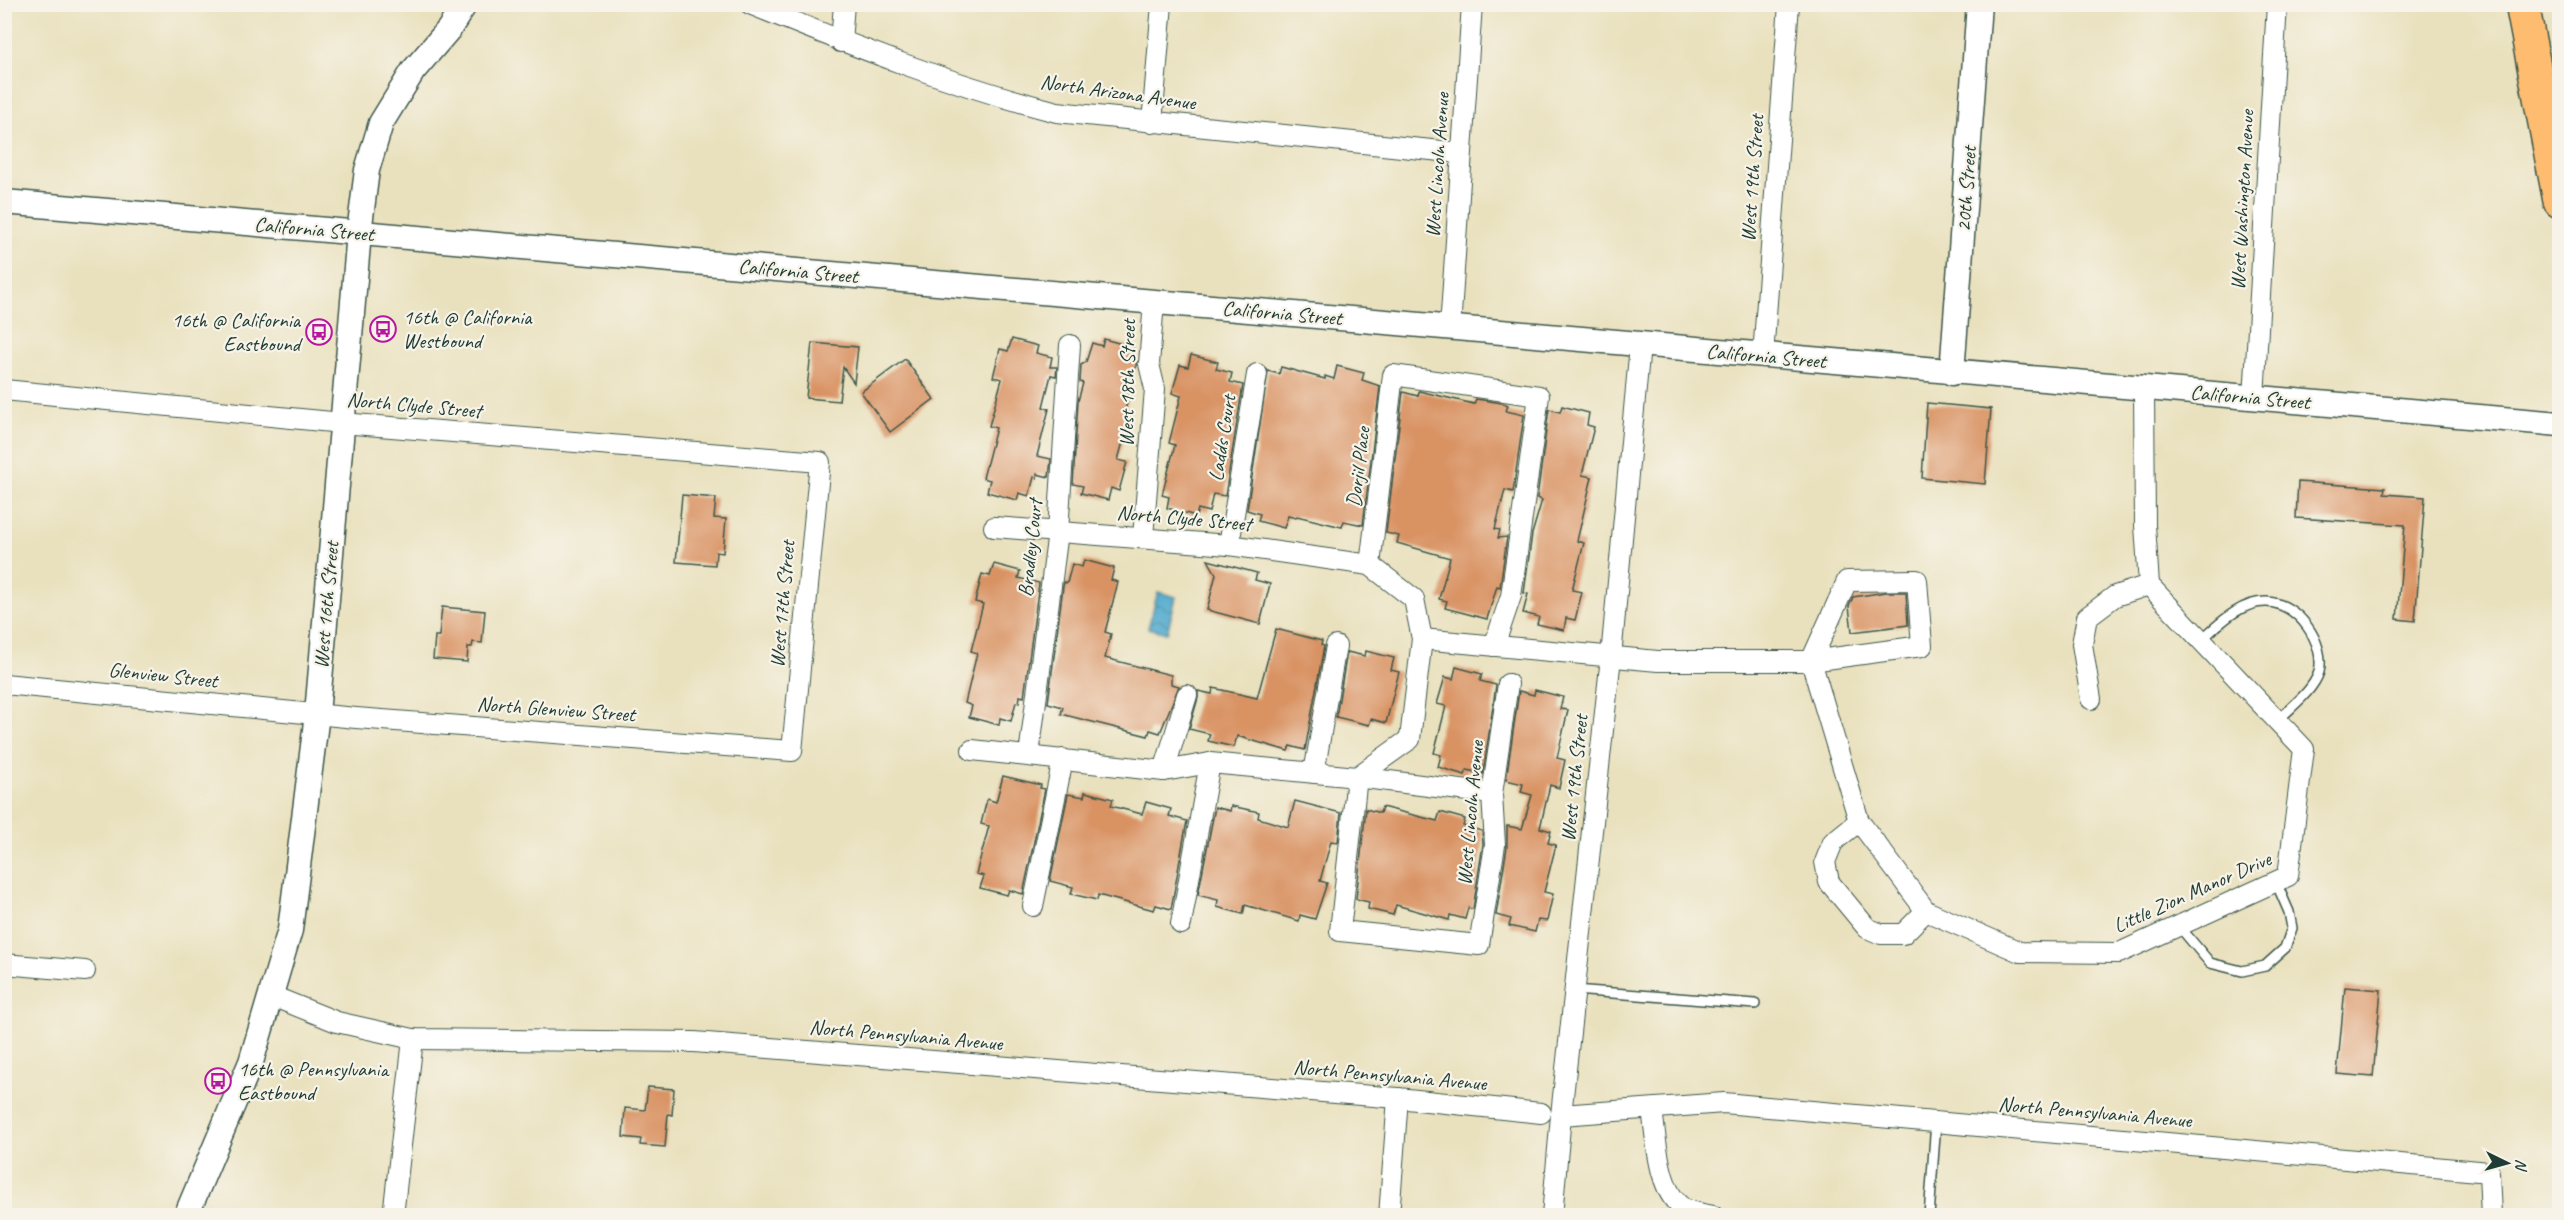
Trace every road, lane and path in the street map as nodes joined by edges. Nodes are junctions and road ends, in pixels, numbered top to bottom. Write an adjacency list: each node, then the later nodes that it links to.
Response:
1 (465, 4): 15 (street, West 16th Street)
2 (750, 4): 10 (street, North Arizona Avenue)
3 (844, 4): 10 (street)
4 (1162, 4): 11 (street)
5 (1472, 4): 12 (street, West Lincoln Avenue)
6 (1788, 4): 20 (street, West 19th Street)
7 (1979, 4): 21 (street, 20th Street)
8 (2277, 4): 25 (street, West Washington Avenue)
9 (2522, 4): 13 (highway)
10 (841, 42): 11 (street, North Arizona Avenue)
11 (1152, 123): 12 (street, North Arizona Avenue)
12 (1461, 153): 17 (street, West Lincoln Avenue)
13 (2559, 201)
14 (4, 202): 15 (street, California Street)
15 (359, 232): 16 (street, California Street); 26 (street, West 16th Street)
16 (1154, 302): 17 (street, California Street); 31 (street, West 18th Street)
17 (1450, 329): 19 (street, California Street)
18 (1070, 345): 30 (street, Bradley Court)
19 (1640, 345): 20 (street, California Street); 39 (street, West 19th Street)
20 (1763, 356): 21 (street, California Street)
21 (1952, 373): 23 (street, California Street)
22 (1257, 374): 32 (street, Ladds Court)
23 (2144, 388): 25 (street, California Street); 34 (street)
24 (4, 390): 26 (street, North Clyde Street)
25 (2254, 398): 27 (street, California Street)
26 (342, 423): 28 (street, North Clyde Street); 45 (street, West 16th Street)
27 (2559, 424)
28 (820, 462): 48 (street, West 17th Street)
29 (994, 527): 30 (street, North Clyde Street)
30 (1058, 532): 31 (street, North Clyde Street); 49 (street, Bradley Court)
31 (1143, 537): 32 (street, North Clyde Street)
32 (1229, 545): 33 (street, North Clyde Street)
33 (1370, 565): 35 (street); 38 (street, Dorjil Place)
34 (2149, 585): 36 (street, Little Zion Manor Drive); 44 (street)
35 (1422, 639): 38 (street); 54 (street)
36 (2201, 640): 46 (street, Little Zion Manor Drive); 46 (lane)
37 (1336, 646): 53 (street)
38 (1494, 646): 39 (street)
39 (1611, 657): 40 (street); 64 (street, West 19th Street)
40 (1810, 661): 40 (street); 56 (street)
41 (4, 684): 45 (street, Glenview Street)
42 (1508, 684): 55 (street, West Lincoln Avenue)
43 (1187, 695): 52 (street)
44 (2091, 699)
45 (317, 714): 48 (street, North Glenview Street); 65 (street, West 16th Street)
46 (2277, 721): 57 (street, Little Zion Manor Drive)
47 (972, 750): 49 (street)
48 (792, 751)
49 (1029, 755): 50 (street)
50 (1063, 759): 52 (street); 58 (street)
51 (1210, 763): 52 (street); 53 (street); 60 (street)
52 (1164, 771)
53 (1314, 773): 54 (street)
54 (1358, 777): 55 (street); 55 (street, West Lincoln Avenue)
55 (1492, 794)
56 (1859, 820): 59 (street); 59 (street)
57 (2276, 882): 61 (street, Little Zion Manor Drive); 61 (lane)
58 (1033, 906)
59 (1926, 911): 61 (street, Little Zion Manor Drive)
60 (1181, 924)
61 (2179, 926)
62 (4, 964): 63 (street)
63 (85, 970)
64 (1575, 990): 66 (lane); 71 (street, West 19th Street)
65 (272, 996): 67 (street, North Pennsylvania Avenue); 73 (street, West 16th Street)
66 (1755, 1004)
67 (413, 1039): 68 (street, North Pennsylvania Avenue); 74 (street)
68 (1398, 1098): 70 (street, North Pennsylvania Avenue); 75 (street)
69 (1652, 1109): 71 (street, North Pennsylvania Avenue); 72 (street, North Pennsylvania Avenue); 77 (street)
70 (1540, 1113)
71 (1561, 1115): 76 (street, West 19th Street)
72 (1936, 1122): 78 (lane); 79 (street, North Pennsylvania Avenue)
73 (186, 1215)
74 (393, 1215)
75 (1389, 1215)
76 (1552, 1215)
77 (1713, 1215)
78 (1929, 1215)
79 (2491, 1215)

